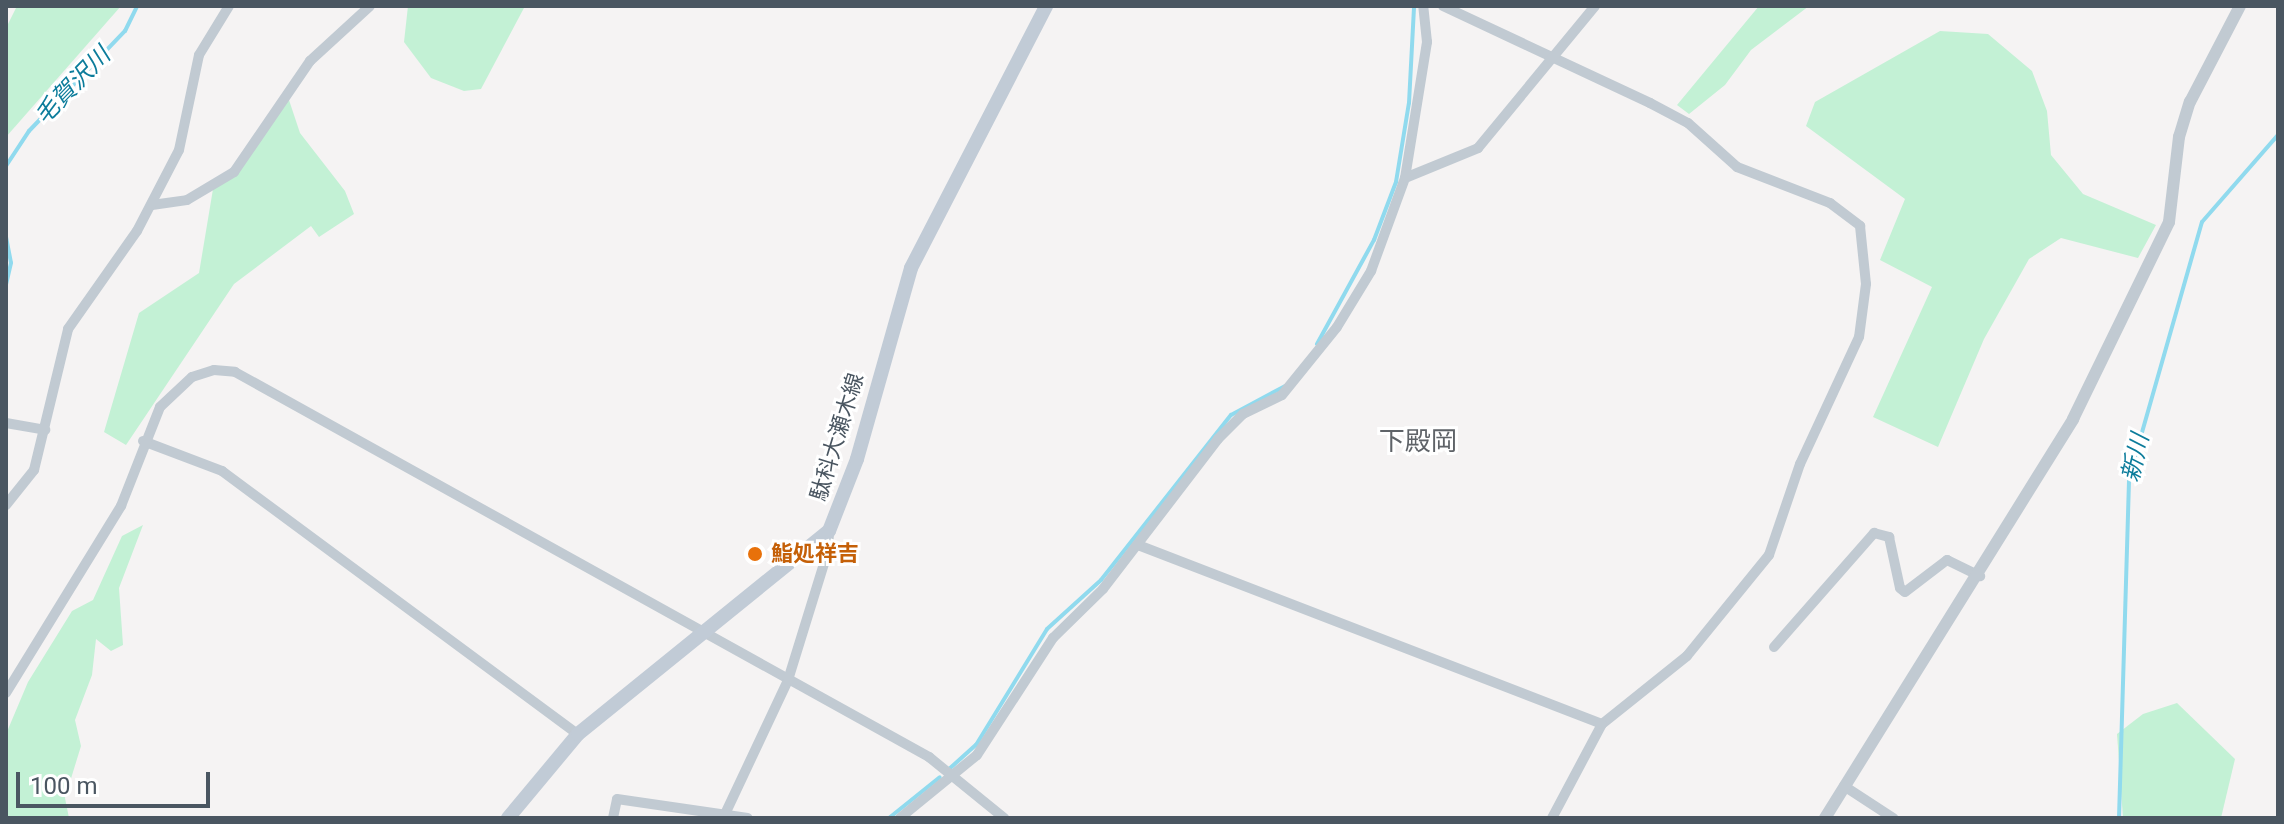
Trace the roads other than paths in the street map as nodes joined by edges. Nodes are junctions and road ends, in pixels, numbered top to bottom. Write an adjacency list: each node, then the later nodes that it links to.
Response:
1 (229, 6): 10 (street)
2 (370, 6): 10 (street)
3 (1046, 6): 15 (main road, 駄科大瀬木線)
4 (1423, 6): 9 (street)
5 (1443, 6): 8 (street)
6 (1595, 6): 8 (street)
7 (2240, 6): 17 (street)
8 (1558, 56): 9 (street); 22 (street)
9 (1405, 178): 16 (street)
10 (152, 205): 12 (street)
11 (6, 423): 12 (street)
12 (45, 430): 14 (street)
13 (143, 441): 18 (street); 21 (street); 23 (street)
14 (6, 505)
15 (829, 531): 18 (main road, 駄科大瀬木線); 20 (street)
16 (1138, 545): 22 (street); 24 (street)
17 (1980, 576): 19 (street); 25 (street)
18 (704, 636): 20 (street); 23 (main road, 駄科大瀬木線)
19 (1774, 647)
20 (788, 680): 24 (street); 26 (street)
21 (6, 693)
22 (1602, 724): 32 (street)
23 (578, 734): 27 (main road, 駄科大瀬木線)
24 (950, 776): 30 (street); 31 (street)
25 (1844, 786): 33 (street); 34 (street)
26 (726, 812): 28 (street); 29 (street)
27 (508, 818)
28 (613, 818)
29 (748, 818)
30 (900, 818)
31 (1004, 818)
32 (1552, 818)
33 (1825, 818)
34 (1893, 818)

